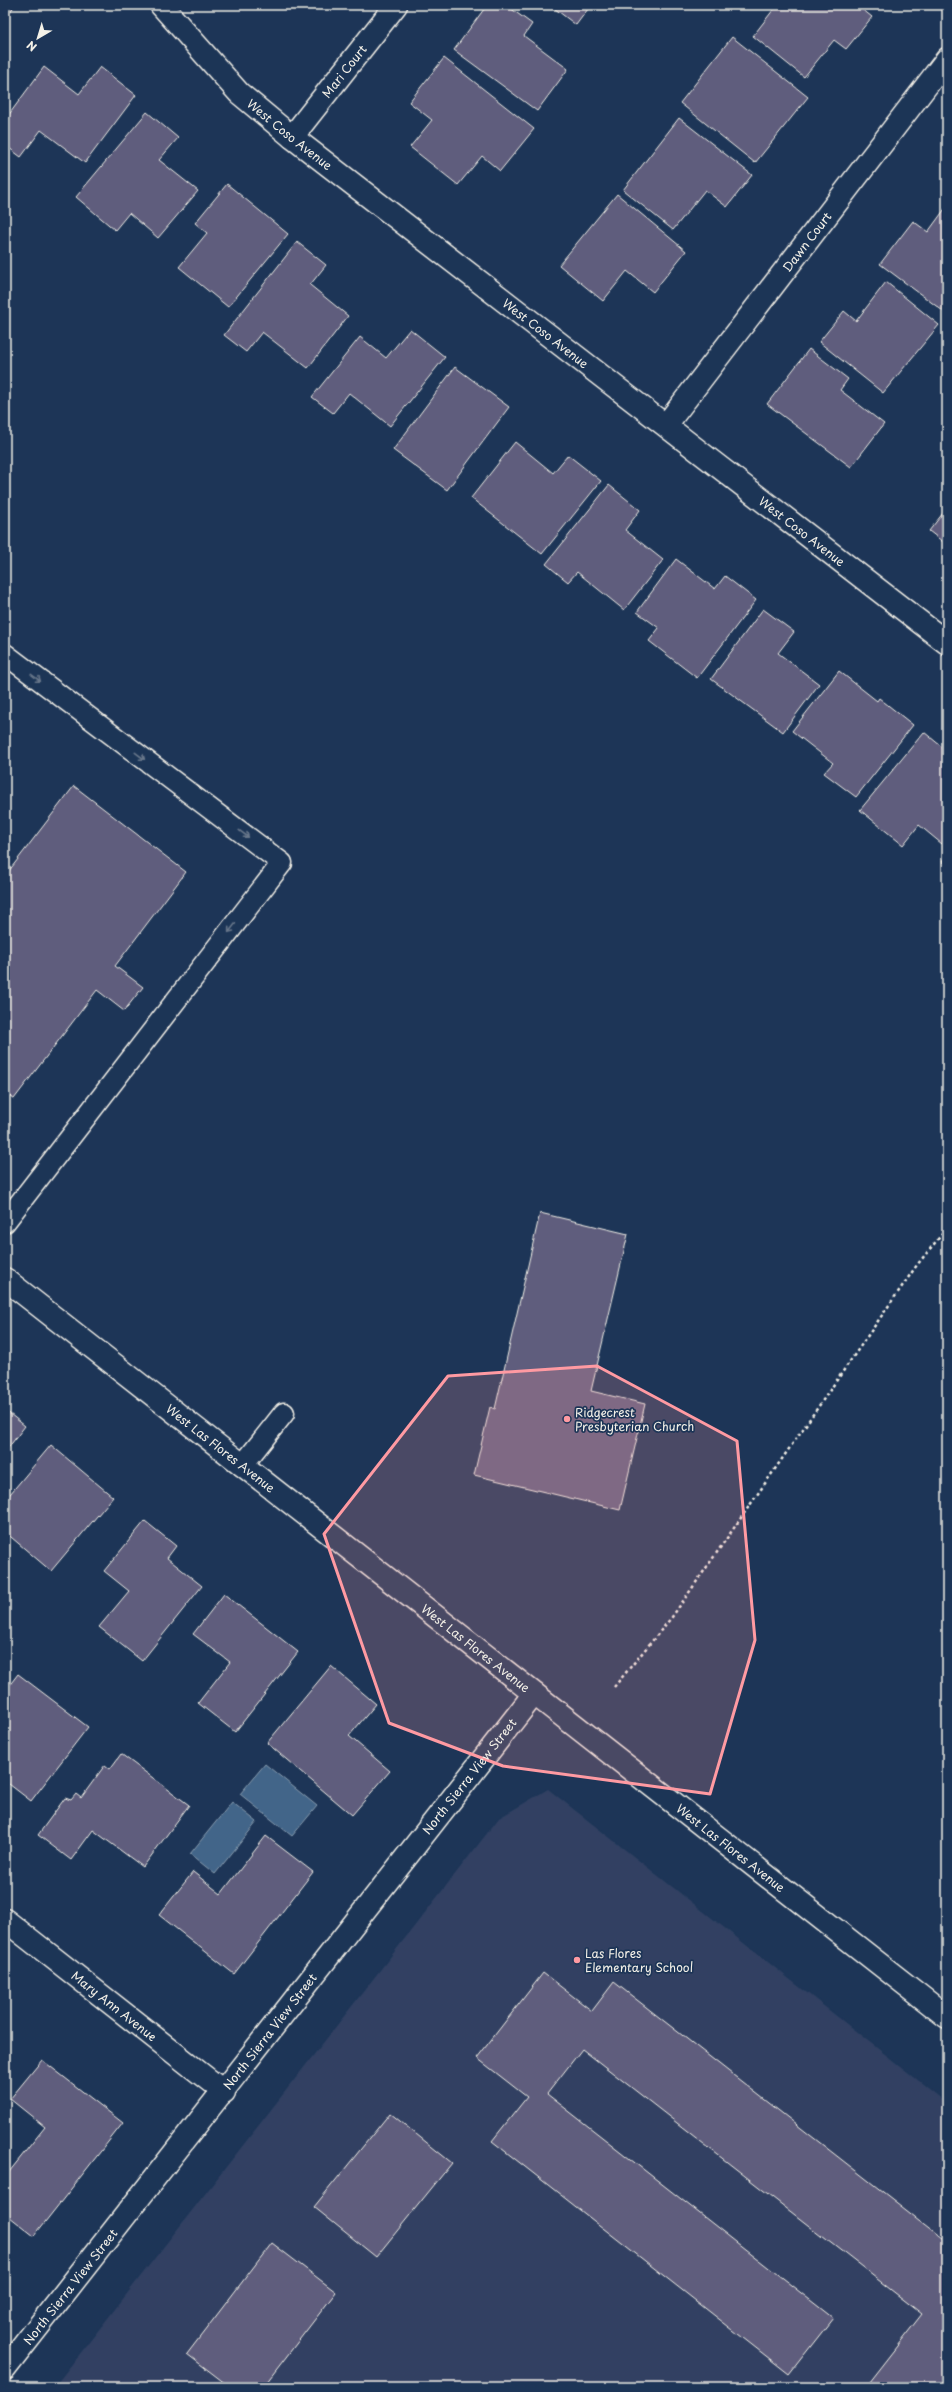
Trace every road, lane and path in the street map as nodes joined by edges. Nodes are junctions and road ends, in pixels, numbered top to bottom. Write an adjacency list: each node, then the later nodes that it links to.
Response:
1 (161, 5): 4 (street, West Coso Avenue)
2 (396, 5): 4 (street, Mari Court)
3 (947, 59): 5 (street, Dawn Court)
4 (292, 136): 5 (street, West Coso Avenue)
5 (666, 425): 6 (street, West Coso Avenue)
6 (947, 643)
7 (5, 654): 8 (lane, one-way to 8)
8 (5, 1222)
9 (947, 1228): 13 (path)
10 (5, 1280): 12 (street, West Las Flores Avenue)
11 (284, 1413): 12 (lane)
12 (242, 1466): 14 (street, West Las Flores Avenue)
13 (614, 1686)
14 (534, 1694): 16 (street, West Las Flores Avenue); 17 (street, North Sierra View Street)
15 (5, 1920): 17 (street, Mary Ann Avenue)
16 (947, 2017)
17 (224, 2092): 18 (street, North Sierra View Street)
18 (5, 2369)

